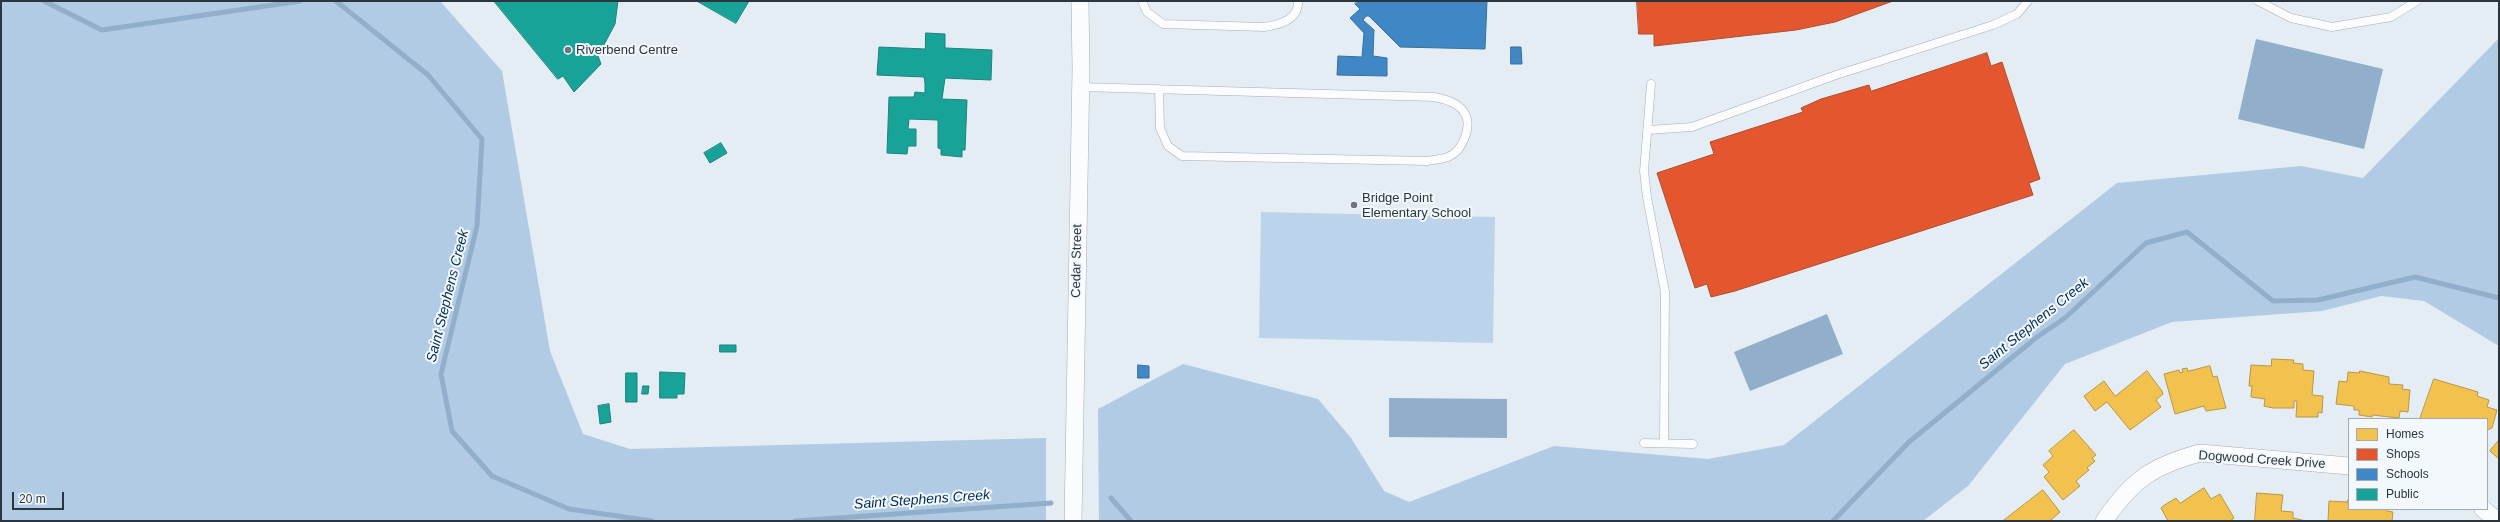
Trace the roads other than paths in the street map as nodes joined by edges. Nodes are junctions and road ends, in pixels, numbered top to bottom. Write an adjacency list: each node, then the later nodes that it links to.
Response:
1 (1080, 1): 8 (street, Cedar Street)
2 (1142, 1): 3 (lane)
3 (1298, 1)
4 (2028, 1): 10 (lane)
5 (2258, 1): 6 (lane)
6 (2417, 1)
7 (1650, 84): 10 (lane)
8 (1080, 87): 9 (lane); 16 (street, Cedar Street)
9 (1159, 89): 9 (lane)
10 (1648, 130): 12 (lane)
11 (1644, 443): 12 (lane)
12 (1664, 443): 13 (lane)
13 (1693, 444)
14 (2348, 466): 17 (street, Dogwood Creek Drive)
15 (2484, 510): 18 (street)
16 (1072, 521)
17 (2104, 521)
18 (2498, 521)

